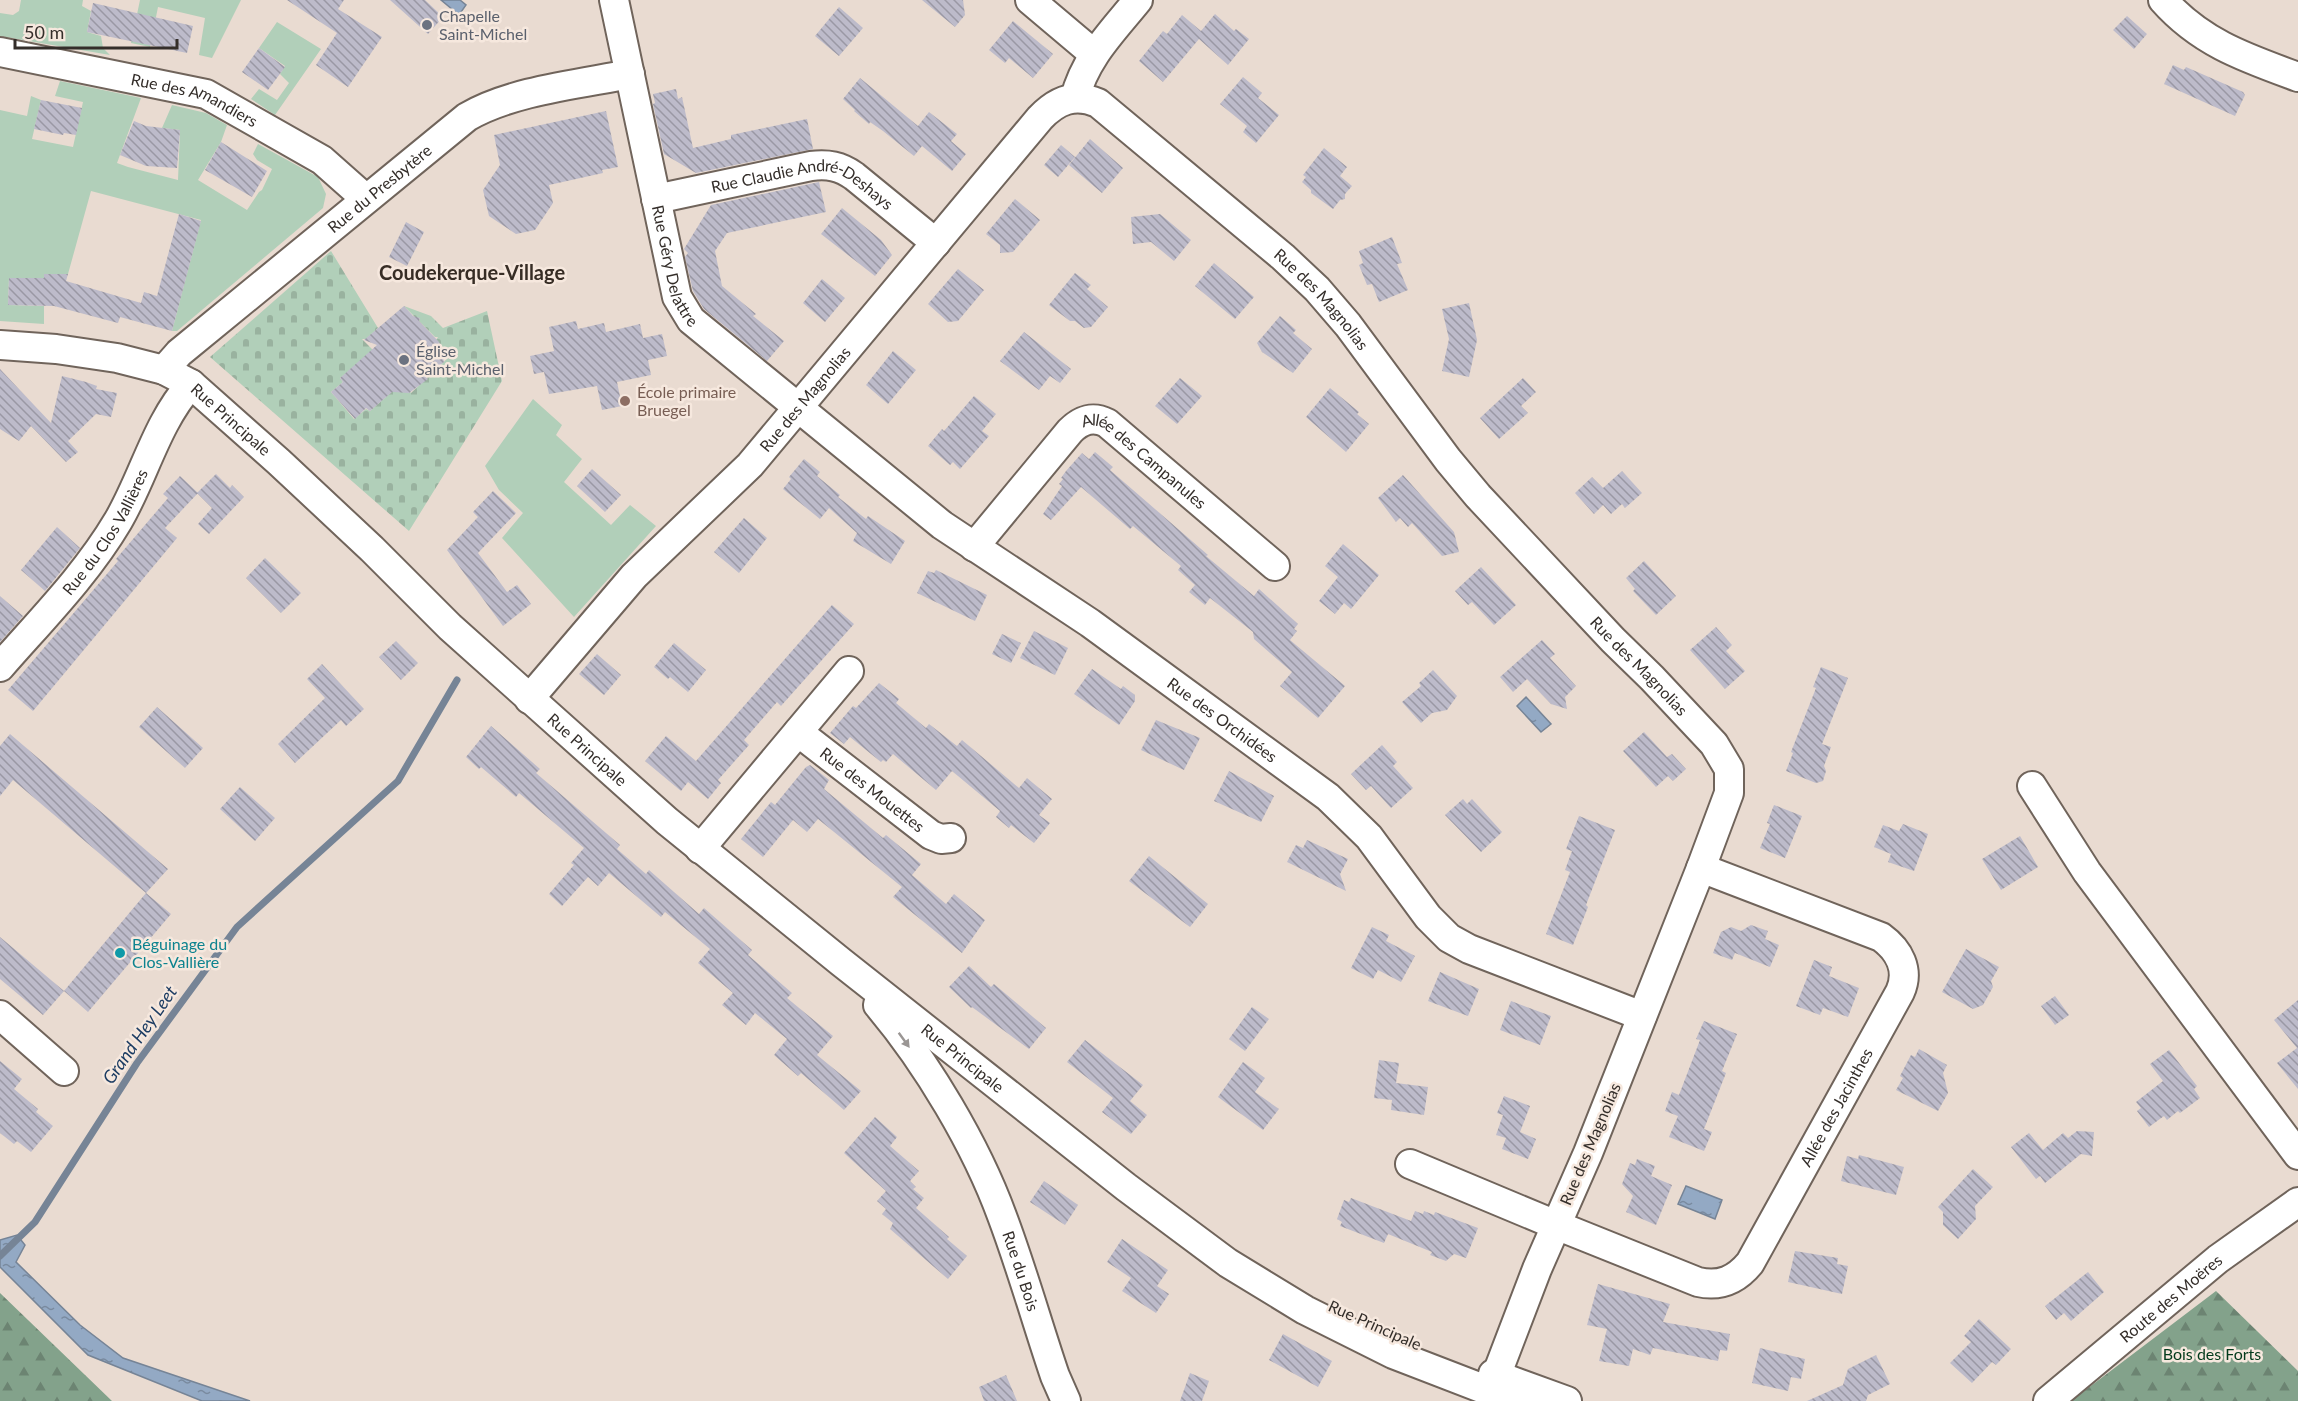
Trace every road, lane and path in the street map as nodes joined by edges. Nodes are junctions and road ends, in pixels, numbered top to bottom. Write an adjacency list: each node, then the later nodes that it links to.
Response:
1 (614, 0): 7 (street)
2 (1030, 0): 6 (street)
3 (1138, 0): 6 (street)
4 (2163, 0): 8 (street)
5 (0, 52): 10 (street, Rue des Amandiers)
6 (1094, 54): 9 (street)
7 (630, 74): 10 (street, Rue du Presbytère); 11 (street, Rue Géry Delattre)
8 (2298, 77)
9 (1076, 98): 12 (street, Rue des Magnolias); 26 (street, Rue des Magnolias)
10 (366, 198): 14 (street, Rue du Presbytère)
11 (656, 200): 12 (street, Rue Claudie André-Deshays); 16 (street, Rue Géry Delattre)
12 (936, 243): 16 (street, Rue des Magnolias)
13 (0, 345): 14 (street, Rue Principale)
14 (164, 370): 15 (street, Rue Principale)
15 (191, 384): 19 (street, Rue du Clos Vallières); 21 (street, Rue Principale)
16 (798, 409): 17 (street, Rue des Orchidées); 21 (street, Rue des Magnolias)
17 (974, 547): 18 (street, Allée des Campanules); 29 (street, Rue des Orchidées)
18 (1275, 566)
19 (0, 667)
20 (849, 671): 22 (street)
21 (529, 699): 25 (street, Rue Principale)
22 (798, 732): 24 (street, Rue des Mouettes); 25 (street)
23 (2032, 786): 34 (street)
24 (951, 838)
25 (700, 849): 27 (street, Rue Principale)
26 (1701, 868): 29 (street, Rue des Magnolias); 37 (street, Allée des Jacinthes)
27 (841, 962): 30 (street, Rue Principale); 32 (street, Rue du Bois, one-way to 32)
28 (0, 1015): 31 (street)
29 (1642, 1016): 37 (street, Rue des Magnolias)
30 (967, 1061): 32 (street); 33 (street, Rue du Bois); 38 (street, Rue Principale)
31 (64, 1071)
32 (941, 1096): 33 (street, Rue du Bois)
33 (969, 1143): 40 (street, Rue du Bois)
34 (2298, 1155)
35 (1410, 1164): 37 (street, Allée des Jacinthes)
36 (2298, 1202): 42 (street, Route des Moëres)
37 (1556, 1225): 39 (street, Rue des Magnolias)
38 (1460, 1382): 39 (street, Rue Principale)
39 (1500, 1389): 41 (street, Rue Principale)
40 (1066, 1401)
41 (1568, 1401)
42 (2048, 1401)

